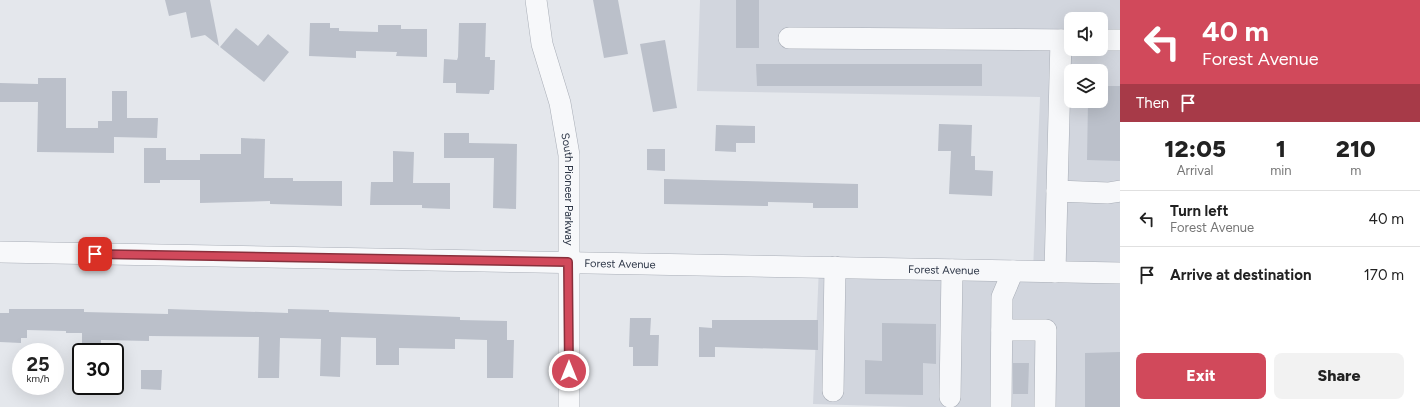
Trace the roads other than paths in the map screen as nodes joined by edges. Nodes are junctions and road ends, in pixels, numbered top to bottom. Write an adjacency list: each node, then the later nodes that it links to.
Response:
1 (536, 0): 10 (street, South Pioneer Parkway)
2 (790, 38): 3 (street)
3 (1064, 40)
4 (1108, 40): 5 (street)
5 (1120, 40)
6 (1065, 56): 7 (street)
7 (1057, 191): 8 (street); 14 (street)
8 (1120, 191)
9 (0, 252): 10 (street, Forest Avenue)
10 (568, 262): 11 (street, Forest Avenue); 19 (street, South Pioneer Parkway)
11 (835, 267): 12 (street, Forest Avenue); 17 (street)
12 (952, 270): 13 (street, Forest Avenue); 18 (street)
13 (1013, 271): 14 (street, Forest Avenue); 16 (street)
14 (1055, 272): 15 (street, Forest Avenue)
15 (1120, 273)
16 (1002, 330): 20 (street); 21 (street)
17 (833, 391)
18 (950, 397)
19 (569, 407)
20 (1001, 407)
21 (1046, 407)

